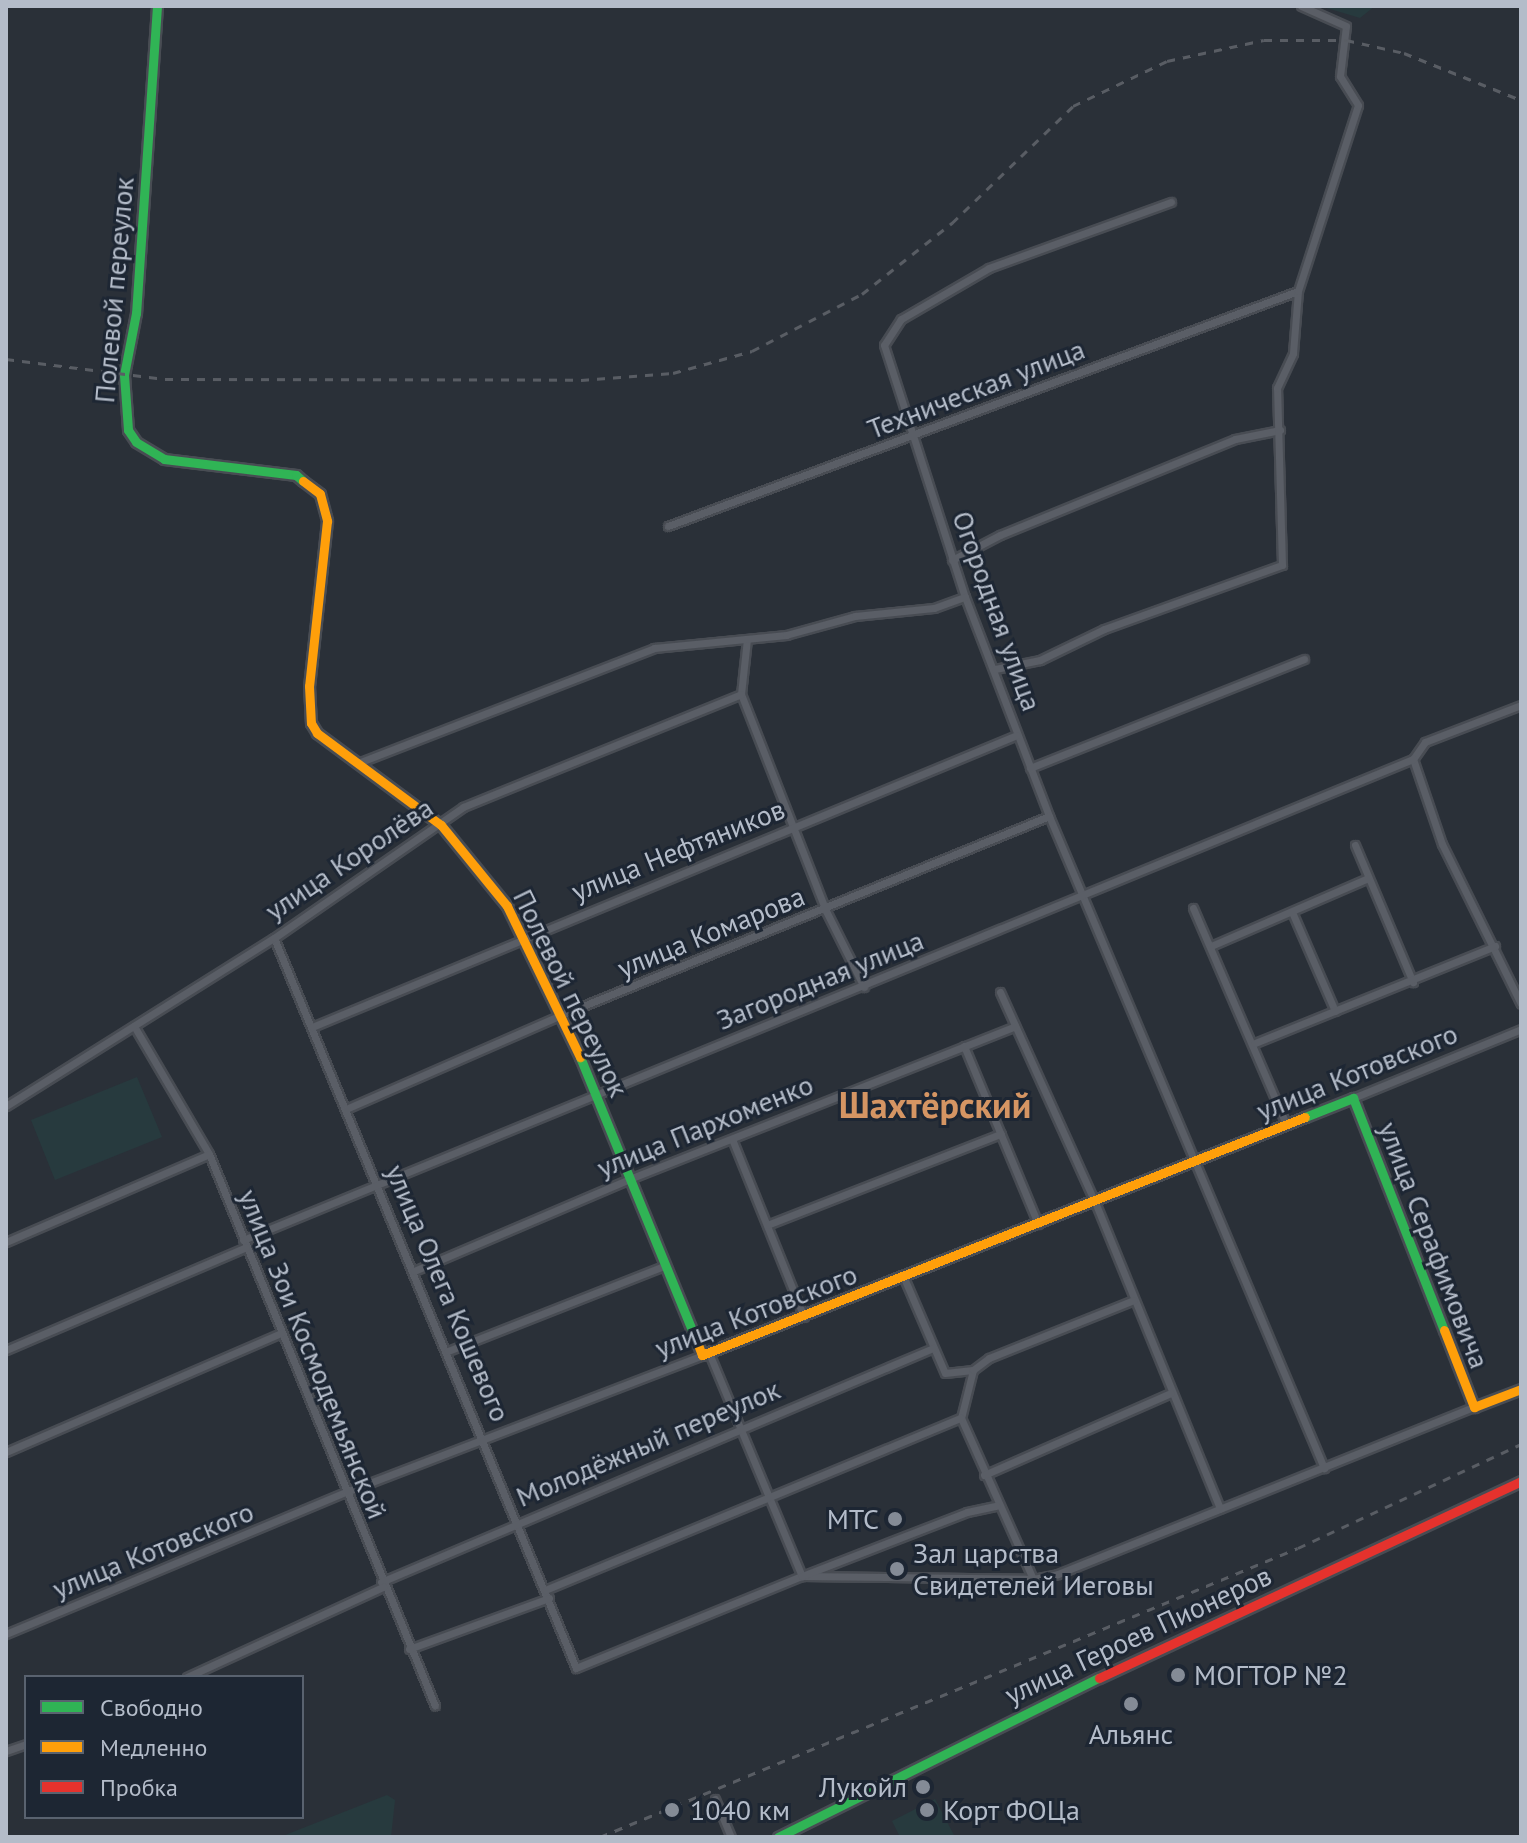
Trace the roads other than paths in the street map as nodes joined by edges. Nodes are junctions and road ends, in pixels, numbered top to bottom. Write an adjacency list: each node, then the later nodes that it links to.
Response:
1 (157, 6): 17 (street, Полевой переулок)
2 (1301, 6): 4 (street)
3 (1171, 202): 6 (street, Огородная улица)
4 (1298, 291): 5 (street); 6 (street, Техническая улица)
5 (1280, 430): 8 (street); 12 (street)
6 (915, 436): 7 (street, Техническая улица); 8 (street, Огородная улица)
7 (668, 526)
8 (952, 560): 9 (street, Огородная улица)
9 (965, 597): 10 (street); 12 (street, Огородная улица)
10 (747, 639): 13 (street); 17 (street)
11 (1304, 659): 18 (street)
12 (995, 669): 15 (street, Огородная улица)
13 (741, 694): 20 (street, улица Королёва); 21 (street)
14 (1521, 705): 16 (street, Загородная улица)
15 (1017, 735): 18 (street, Огородная улица); 21 (street, улица Нефтяников)
16 (1413, 759): 24 (street, Загородная улица); 31 (street)
17 (358, 763): 20 (street, Полевой переулок)
18 (1030, 768): 19 (street, Огородная улица)
19 (1049, 816): 24 (street, Огородная улица); 26 (street, улица Комарова)
20 (441, 825): 28 (street, Полевой переулок); 29 (street, улица Королёва)
21 (794, 828): 26 (street); 28 (street, улица Нефтяников)
22 (1355, 845): 23 (street)
23 (1368, 878): 27 (street); 32 (street)
24 (1083, 895): 33 (street, Загородная улица); 52 (street, Огородная улица)
25 (1193, 908): 30 (street)
26 (826, 911): 33 (street); 37 (street, улица Комарова)
27 (1292, 912): 30 (street); 36 (street)
28 (525, 936): 37 (street, Полевой переулок); 40 (street, улица Нефтяников)
29 (274, 938): 38 (street, улица Королёва); 40 (street, улица Олега Кошевого)
30 (1211, 946): 42 (street)
31 (1495, 946): 32 (street); 35 (street)
32 (1413, 982): 36 (street)
33 (864, 987): 44 (street, Загородная улица)
34 (1000, 992): 39 (street)
35 (1521, 1004)
36 (1335, 1011): 42 (street)
37 (561, 1015): 44 (street, Полевой переулок); 47 (street, улица Комарова)
38 (134, 1026): 46 (street, улица Королёва); 51 (street, улица Зои Космодемьянской)
39 (1015, 1026): 43 (street, улица Пархоменко); 55 (street)
40 (312, 1027): 47 (street, улица Олега Кошевого)
41 (1521, 1029): 45 (street, улица Котовского)
42 (1255, 1043): 48 (street)
43 (964, 1046): 49 (street); 50 (street, улица Пархоменко)
44 (598, 1094): 53 (street, Полевой переулок); 54 (street, Загородная улица)
45 (1353, 1098): 48 (street, улица Котовского); 73 (street, улица Серафимовича)
46 (6, 1106)
47 (346, 1109): 54 (street, улица Олега Кошевого)
48 (1286, 1124): 52 (street, улица Котовского)
49 (1001, 1134): 56 (street); 57 (street)
50 (732, 1139): 53 (street, улица Пархоменко); 57 (street)
51 (209, 1154): 58 (street); 59 (street, улица Зои Космодемьянской)
52 (1191, 1162): 55 (street, улица Котовского); 78 (street)
53 (632, 1178): 60 (street, Полевой переулок); 61 (street, улица Пархоменко)
54 (380, 1185): 59 (street, Загородная улица); 61 (street, улица Олега Кошевого)
55 (1095, 1202): 56 (street, улица Котовского); 63 (street)
56 (1038, 1224): 62 (street, улица Котовского)
57 (767, 1225): 64 (street)
58 (6, 1242)
59 (244, 1244): 65 (street, улица Зои Космодемьянской); 67 (street, Загородная улица)
60 (666, 1265): 68 (street); 69 (street, Полевой переулок)
61 (414, 1271): 68 (street, улица Олега Кошевого)
62 (904, 1278): 64 (street, улица Котовского); 66 (street)
63 (1134, 1300): 70 (street); 72 (street)
64 (804, 1317): 69 (street, улица Котовского)
65 (281, 1333): 77 (street); 81 (street, улица Зои Космодемьянской)
66 (933, 1348): 70 (street); 75 (street, Молодёжный переулок)
67 (6, 1350)
68 (448, 1351): 76 (street, улица Олега Кошевого)
69 (706, 1354): 75 (street, Полевой переулок); 76 (street, улица Котовского)
70 (973, 1370): 74 (street)
71 (1521, 1389): 73 (street)
72 (1171, 1393): 79 (street); 84 (street)
73 (1474, 1407): 78 (street)
74 (961, 1418): 79 (street); 82 (street)
75 (742, 1427): 82 (street, Полевой переулок); 85 (street, Молодёжный переулок)
76 (485, 1438): 81 (street, улица Котовского); 85 (street, улица Олега Кошевого)
77 (6, 1452)
78 (1324, 1468): 84 (street)
79 (984, 1475): 83 (street)
80 (1521, 1481): 96 (street, улица Героев Пионеров)
81 (346, 1492): 88 (street, улица Зои Космодемьянской); 90 (street, улица Котовского)
82 (770, 1497): 86 (street, Полевой переулок); 89 (street)
83 (996, 1506): 86 (street); 87 (street)
84 (1220, 1508): 87 (street)
85 (516, 1522): 88 (street, Молодёжный переулок); 89 (street, улица Олега Кошевого)
86 (802, 1576): 87 (street); 89 (street, улица Олега Кошевого)
87 (1033, 1579)
88 (382, 1584): 91 (street, улица Зои Космодемьянской); 92 (street, Молодёжный переулок)
89 (547, 1594): 91 (street)
90 (6, 1634)
91 (409, 1649): 93 (street, улица Зои Космодемьянской)
92 (191, 1675)
93 (435, 1706)
94 (715, 1799): 95 (street)
95 (731, 1837)
96 (778, 1837)

